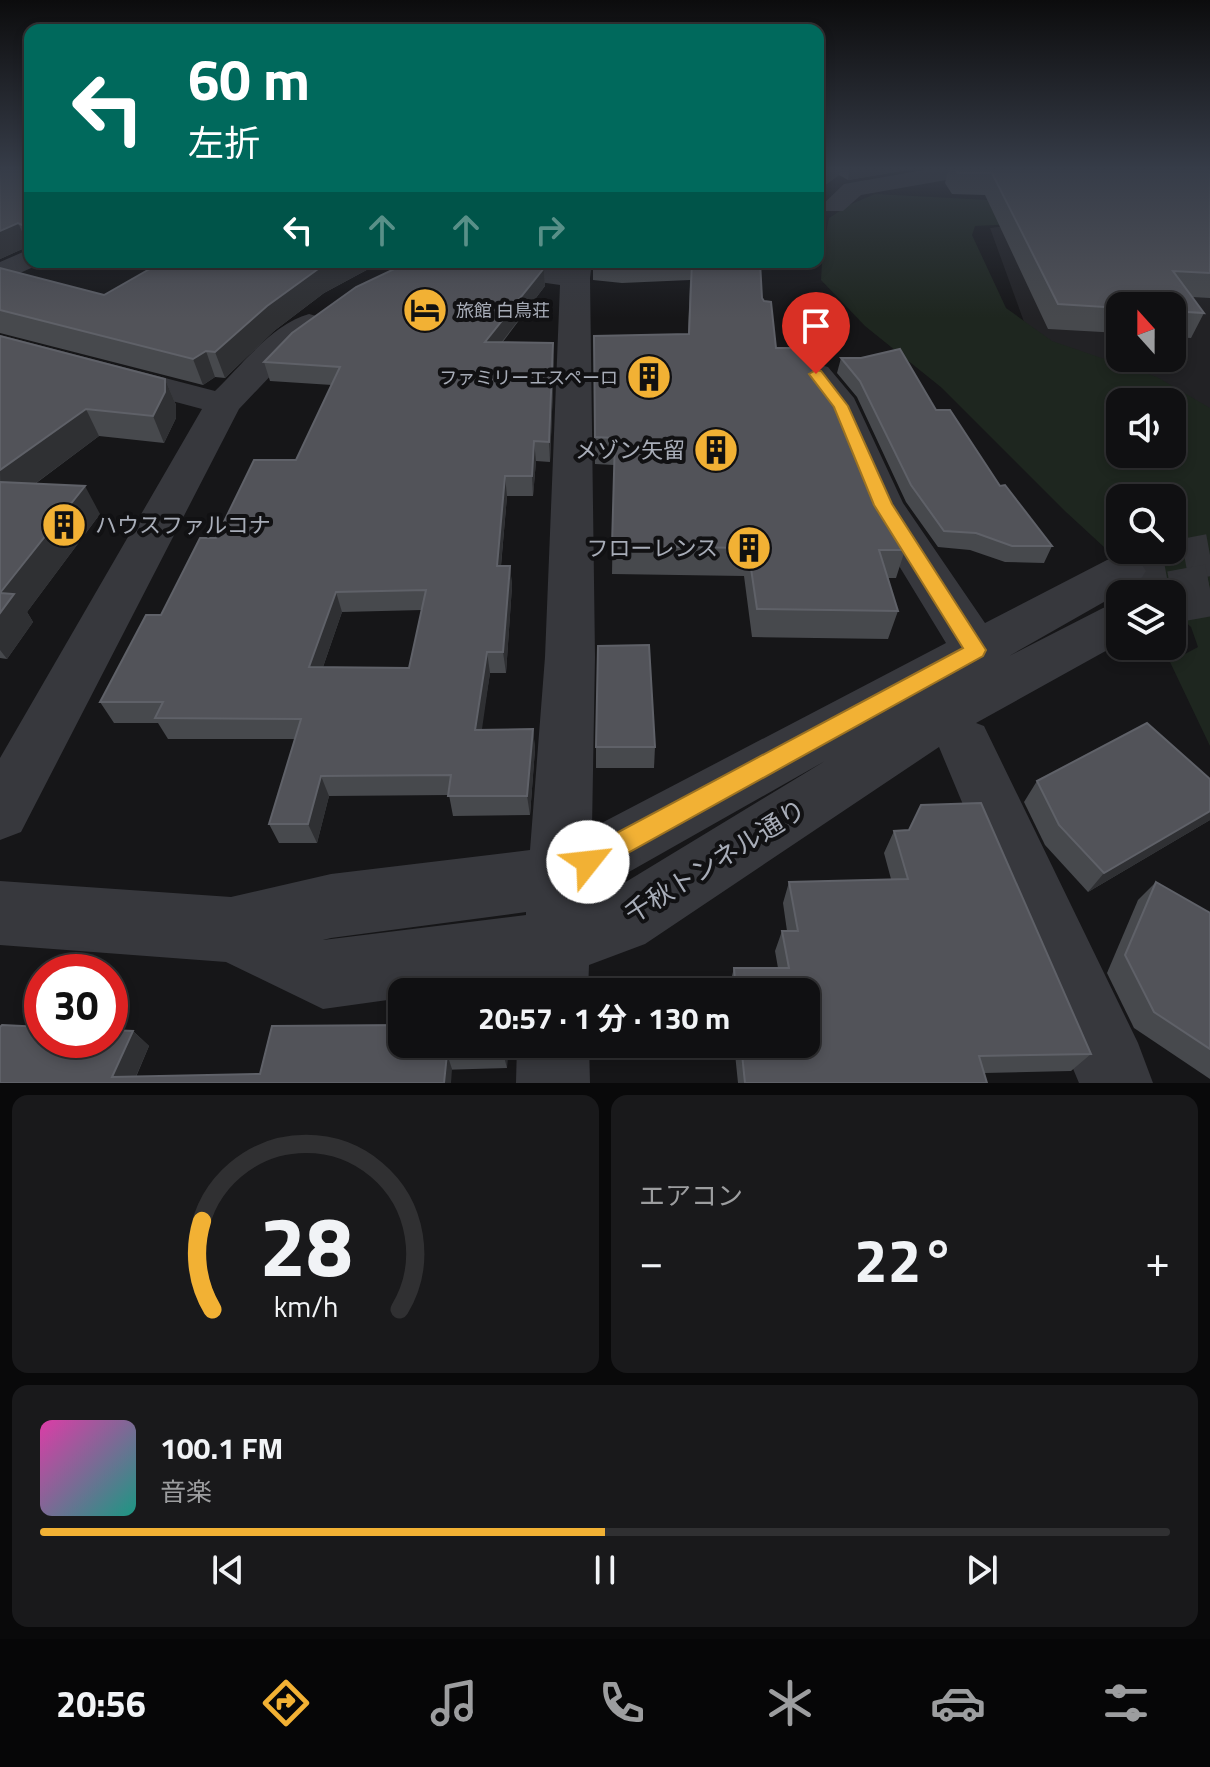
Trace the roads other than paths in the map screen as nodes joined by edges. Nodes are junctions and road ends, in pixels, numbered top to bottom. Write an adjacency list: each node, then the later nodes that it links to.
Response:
1 (24, 261): 4 (street)
2 (541, 268): 3 (street)
3 (577, 270): 13 (street)
4 (0, 273)
5 (335, 305): 8 (street)
6 (0, 345): 8 (street)
7 (816, 374): 10 (street)
8 (223, 404): 12 (street)
9 (1106, 605): 10 (street, 千秋トンネル通り)
10 (987, 668): 13 (street, 千秋トンネル通り); 16 (street, 千秋トンネル通り)
11 (965, 743): 19 (street)
12 (0, 813)
13 (560, 877): 15 (street, 千秋トンネル通り); 16 (street)
14 (0, 913): 15 (street, 千秋トンネル通り)
15 (231, 930): 16 (street, 千秋トンネル通り)
16 (554, 968)
17 (553, 1058): 18 (street)
18 (553, 1083)
19 (1116, 1083)

